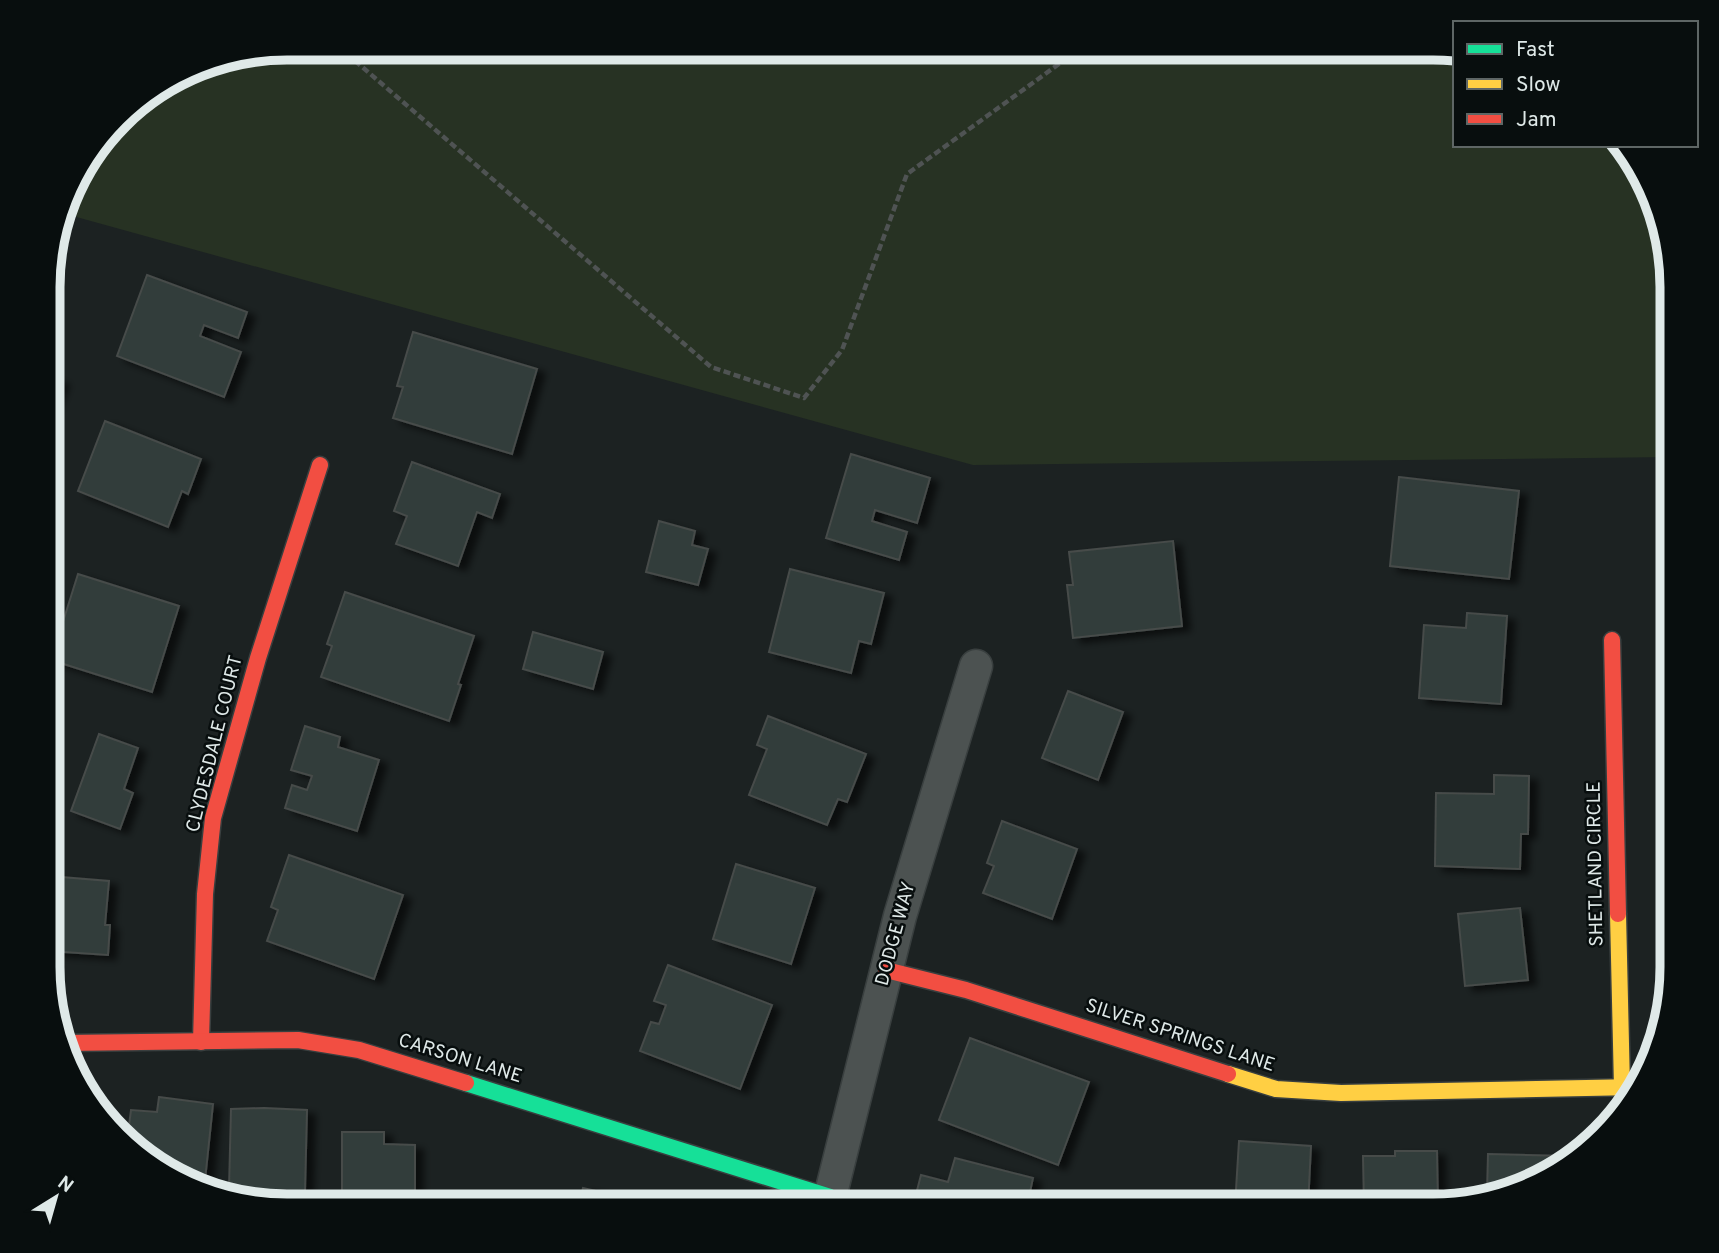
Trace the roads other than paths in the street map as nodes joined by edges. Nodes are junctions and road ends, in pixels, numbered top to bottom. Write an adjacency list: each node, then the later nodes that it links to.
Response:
1 (320, 465): 5 (street, CLYDESDALE COURT)
2 (1612, 640): 7 (street, SHETLAND CIRCLE)
3 (976, 666): 4 (street, DODGE WAY)
4 (886, 970): 8 (street, SILVER SPRINGS LANE); 10 (street, DODGE WAY)
5 (201, 1042): 6 (street, CARSON LANE); 9 (street, CARSON LANE)
6 (73, 1043)
7 (1629, 1080)
8 (1624, 1087)
9 (806, 1193)
10 (831, 1193)

